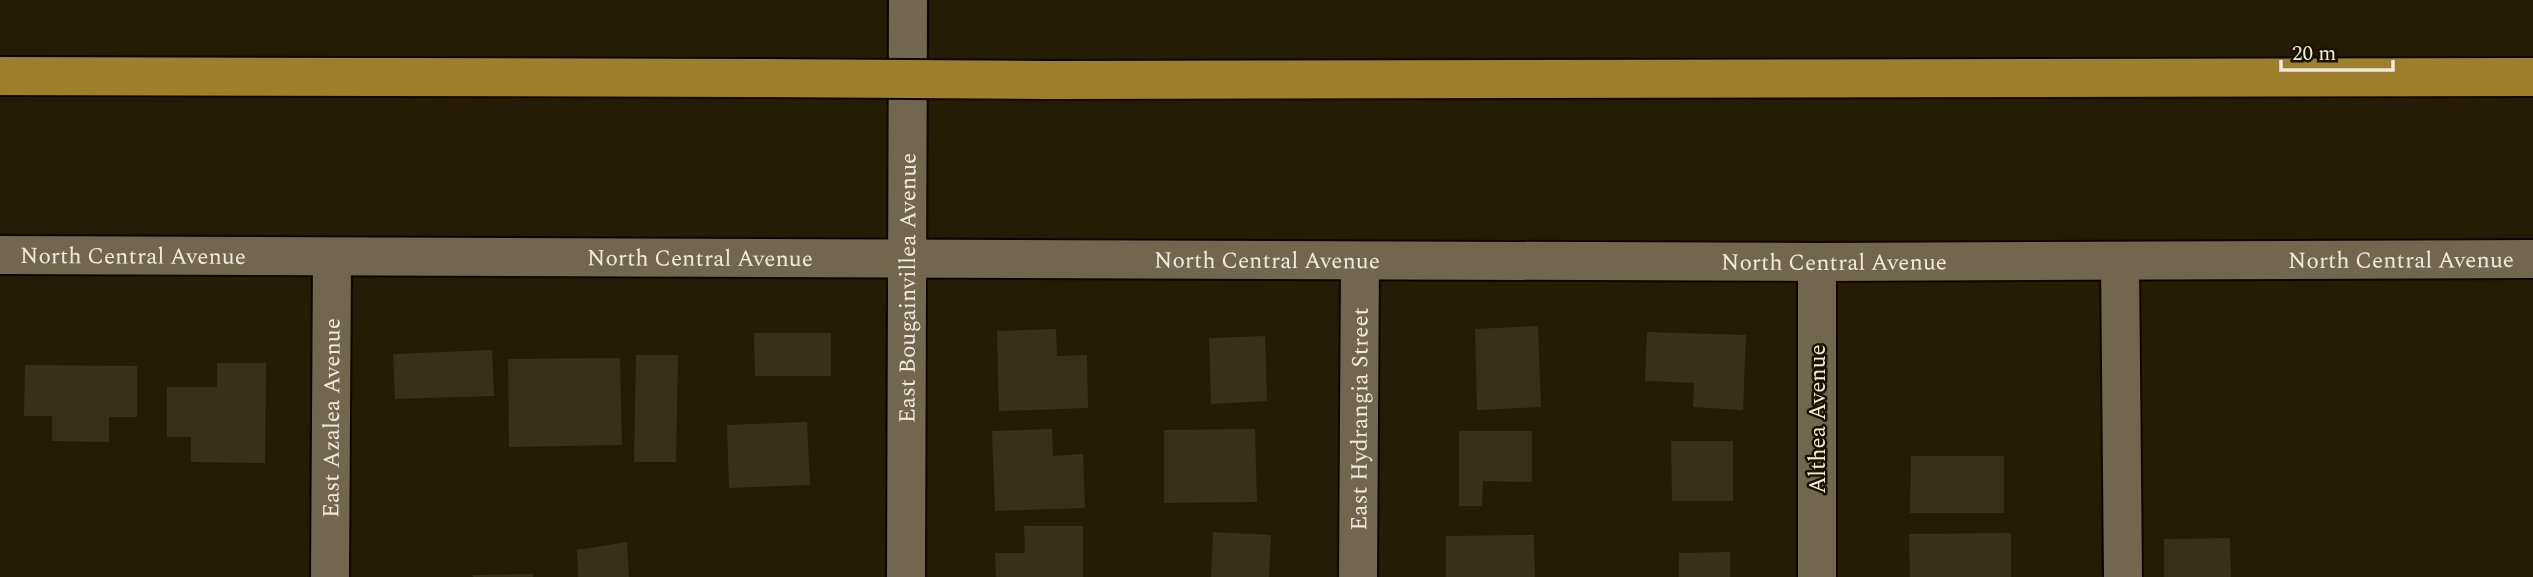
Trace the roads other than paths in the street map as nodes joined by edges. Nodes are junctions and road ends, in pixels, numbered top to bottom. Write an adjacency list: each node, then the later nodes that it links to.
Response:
1 (908, 0): 6 (street, East Bougainvillea Avenue)
2 (0, 76): 3 (highway, bridge)
3 (2533, 77)
4 (0, 255): 5 (street, North Central Avenue)
5 (331, 257): 6 (street, North Central Avenue); 11 (street, East Azalea Avenue)
6 (907, 257): 8 (street, North Central Avenue); 12 (street, East Bougainvillea Avenue)
7 (2533, 259): 9 (street, North Central Avenue)
8 (1360, 261): 10 (street, North Central Avenue); 13 (street, East Hydrangia Street)
9 (2120, 261): 10 (street, North Central Avenue); 15 (street)
10 (1817, 262): 14 (street, Althea Avenue)
11 (330, 577)
12 (906, 577)
13 (1358, 577)
14 (1817, 577)
15 (2123, 577)

